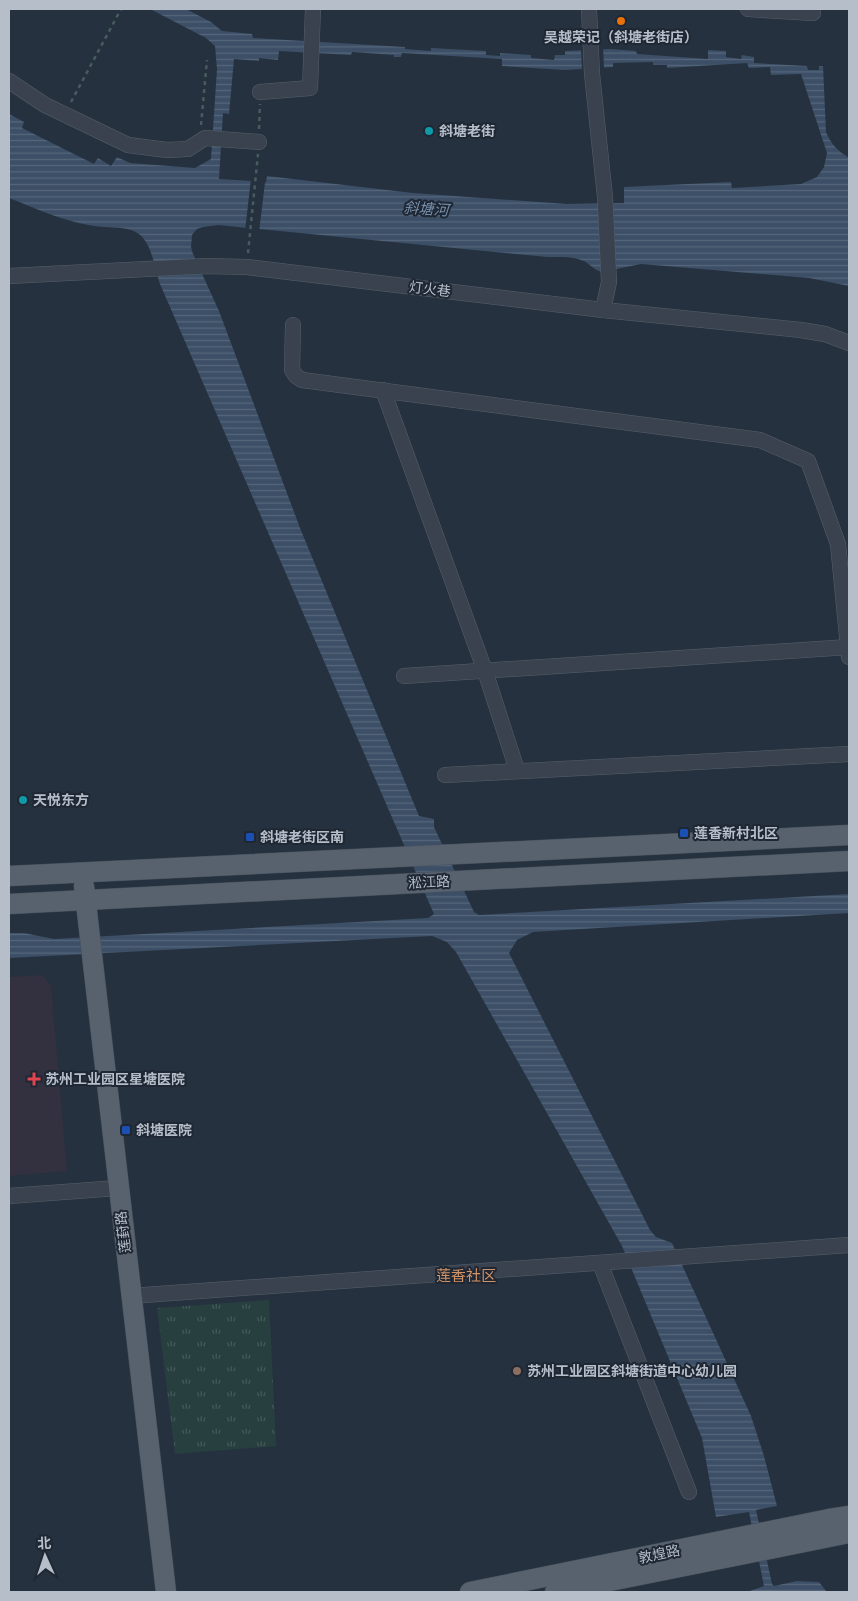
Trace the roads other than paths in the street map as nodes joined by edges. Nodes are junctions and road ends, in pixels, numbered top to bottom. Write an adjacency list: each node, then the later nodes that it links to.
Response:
1 (313, 9): 6 (street)
2 (589, 9): 9 (street)
3 (748, 9): 4 (street)
4 (813, 13)
5 (9, 81): 7 (street)
6 (260, 92)
7 (259, 142)
8 (9, 276): 9 (street, 灯火巷)
9 (603, 310): 11 (street, 灯火巷)
10 (293, 325): 12 (street)
11 (849, 342)
12 (383, 390): 13 (street); 14 (street)
13 (849, 650): 14 (street)
14 (485, 671): 15 (street); 17 (street)
15 (404, 676)
16 (849, 754): 17 (street)
17 (517, 770): 18 (street)
18 (445, 775)
19 (849, 835): 21 (main road, 淞江路)
20 (849, 862): 23 (main road, 淞江路)
21 (83, 872): 22 (main road, 淞江路); 23 (main road, 莲葑路)
22 (9, 876)
23 (85, 900): 24 (main road, 淞江路); 25 (main road, 莲葑路)
24 (9, 904)
25 (118, 1188): 26 (street); 29 (main road, 莲葑路)
26 (9, 1196)
27 (849, 1245): 28 (street)
28 (600, 1264): 29 (street); 30 (street)
29 (130, 1296): 34 (main road, 莲葑路)
30 (690, 1492)
31 (849, 1516): 33 (main road, 敦煌路)
32 (849, 1533): 33 (main road, 敦煌路)
33 (761, 1542): 35 (main road, 敦煌路); 36 (main road, 敦煌路)
34 (166, 1592)
35 (470, 1592)
36 (555, 1592)

